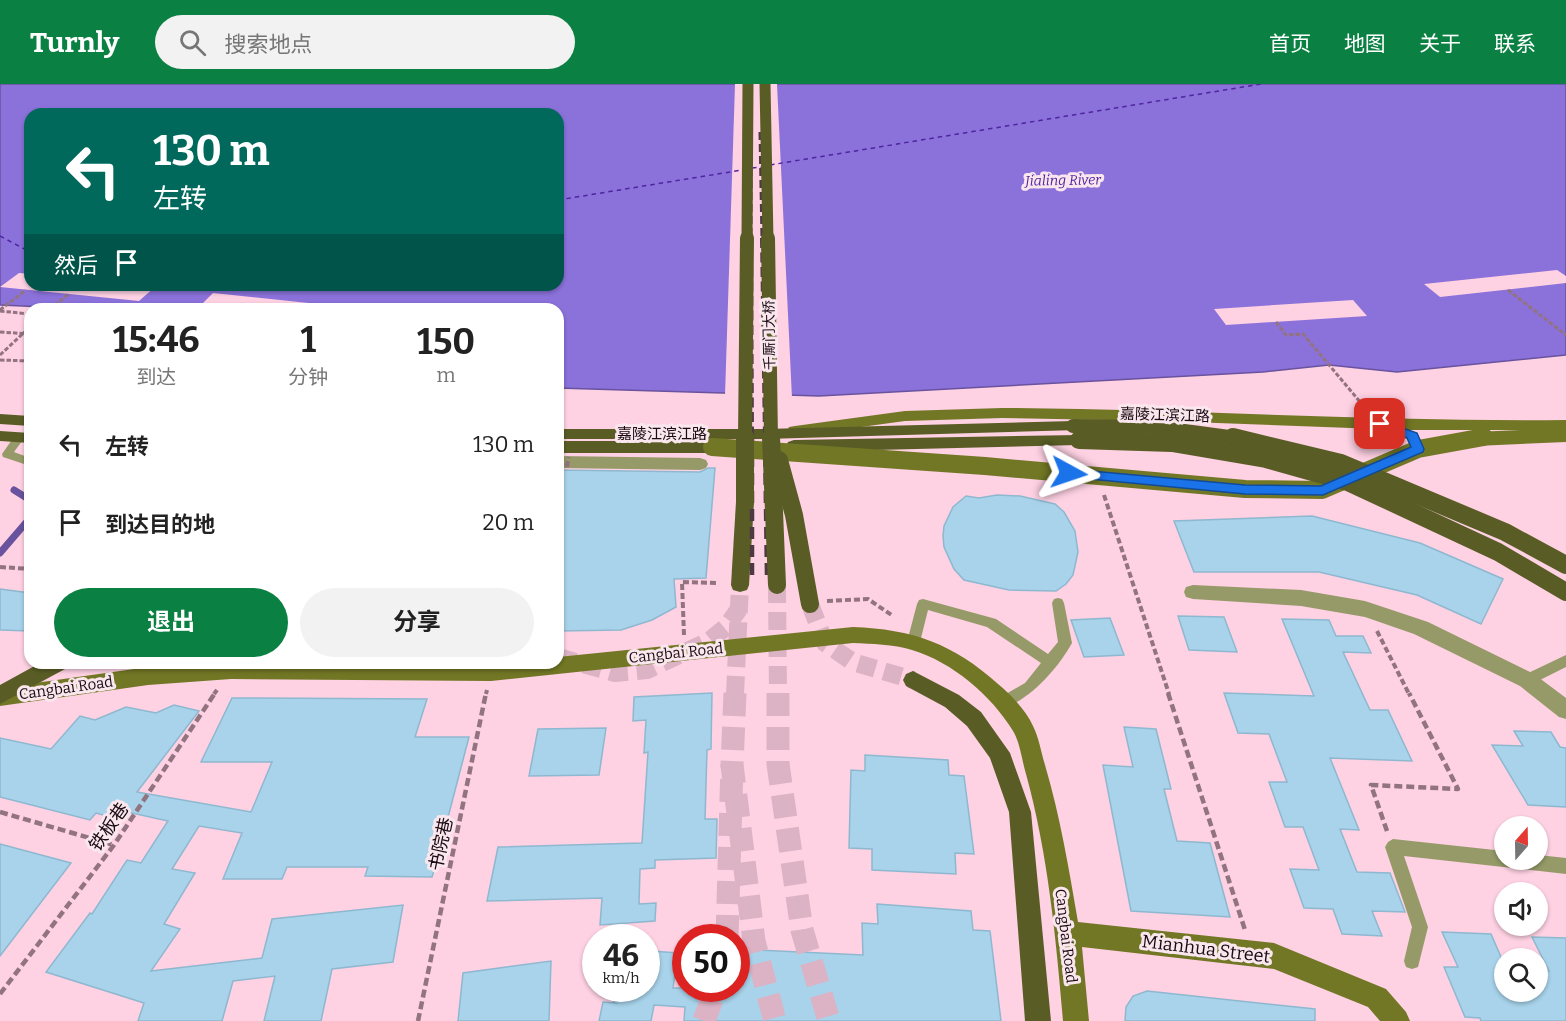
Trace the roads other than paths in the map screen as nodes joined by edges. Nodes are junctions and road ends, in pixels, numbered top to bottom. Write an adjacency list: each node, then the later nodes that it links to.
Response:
1 (748, 84): 20 (main road, 千厮门大桥, bridge)
2 (765, 84): 7 (main road, 千厮门大桥, bridge)
3 (0, 419): 4 (main road)
4 (24, 421)
5 (1380, 424): 6 (main road, 嘉陵江滨江路); 7 (main road, 嘉陵江滨江路); 14 (main road)
6 (1566, 425)
7 (768, 432): 8 (main road, 嘉陵江滨江路); 19 (main road, 嘉陵江滨江路, bridge); 21 (main road, 千厮门大桥, bridge); 24 (main road, bridge)
8 (564, 434)
9 (1566, 435): 14 (main road, 嘉陵江滨江路, bridge)
10 (0, 436): 11 (main road)
11 (24, 438)
12 (24, 439): 17 (lane)
13 (712, 447): 14 (main road, 嘉陵江滨江路, bridge); 15 (main road, 嘉陵江滨江路); 22 (main road, 嘉陵江滨江路, bridge)
14 (1418, 449)
15 (564, 458)
16 (564, 458): 18 (street)
17 (24, 459)
18 (700, 464)
19 (1566, 565)
20 (740, 585)
21 (777, 585)
22 (1566, 591)
23 (1193, 592): 33 (street)
24 (816, 603)
25 (1058, 603): 28 (lane)
26 (915, 642): 28 (lane); 29 (main road, Cangbai Road); 35 (main road, Cangbai Road)
27 (1566, 661): 33 (lane)
28 (1051, 663): 35 (lane)
29 (564, 665)
30 (47, 669): 34 (main road)
31 (520, 669): 34 (main road, Cangbai Road)
32 (913, 680): 42 (main road)
33 (1527, 680): 36 (street)
34 (0, 696)
35 (1004, 702): 40 (main road, Cangbai Road)
36 (1566, 710)
37 (1494, 858): 41 (lane)
38 (1548, 864): 39 (lane)
39 (1566, 866)
40 (1068, 933): 43 (main road, Cangbai Road); 44 (main road, Mianhua Street)
41 (1412, 961)
42 (1038, 1021)
43 (1076, 1021)
44 (1397, 1021)

